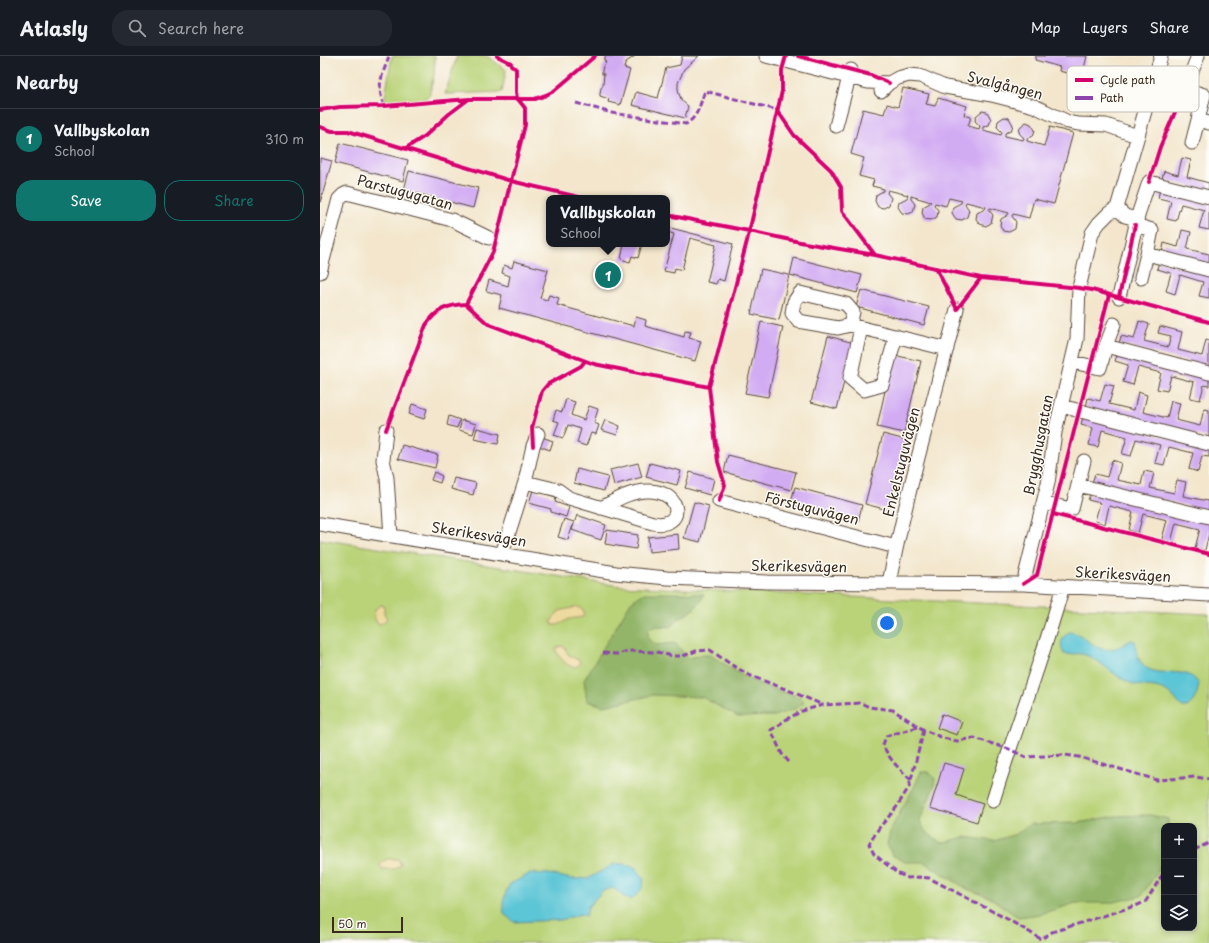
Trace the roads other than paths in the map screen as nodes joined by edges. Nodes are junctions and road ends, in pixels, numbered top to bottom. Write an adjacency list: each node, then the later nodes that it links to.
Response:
1 (766, 56): 6 (street, Svalgången)
2 (1161, 56): 4 (street)
3 (1198, 56): 5 (street)
4 (1158, 66)
5 (1194, 66)
6 (850, 73): 10 (street); 11 (street, Svalgången)
7 (1199, 93): 9 (street)
8 (1144, 112): 11 (street)
9 (1204, 122): 12 (street)
10 (836, 126)
11 (1137, 136): 14 (street)
12 (1192, 143)
13 (1209, 197): 15 (street)
14 (1117, 208): 15 (street); 27 (street, Brygghusgatan)
15 (1136, 222): 17 (street); 21 (street)
16 (489, 238): 19 (street, Parstugugatan)
17 (1147, 254): 18 (street); 20 (street)
18 (1209, 270)
19 (320, 272)
20 (1141, 278)
21 (1119, 297)
22 (957, 309): 26 (street, Enkelstuguvägen)
23 (1114, 324): 25 (street)
24 (896, 336): 24 (street); 26 (street)
25 (1106, 346): 27 (street); 28 (street)
26 (947, 349): 42 (street, Enkelstuguvägen)
27 (1072, 362): 29 (street, Brygghusgatan)
28 (1209, 373)
29 (1061, 406): 32 (street); 37 (street, Brygghusgatan)
30 (386, 430): 41 (street)
31 (538, 434): 34 (street)
32 (1209, 444)
33 (1084, 461): 35 (street)
34 (525, 482): 38 (street); 43 (street)
35 (1078, 485): 37 (street); 39 (street)
36 (719, 501): 42 (street, Förstuguvägen)
37 (1043, 503): 45 (street, Brygghusgatan)
38 (601, 508): 38 (street)
39 (1209, 517)
40 (320, 524): 41 (street, Skerikesvägen)
41 (391, 536): 43 (street, Skerikesvägen)
42 (896, 546): 44 (street, Enkelstuguvägen)
43 (502, 554): 44 (street, Skerikesvägen)
44 (889, 583): 45 (street, Skerikesvägen)
45 (1023, 584): 46 (street, Skerikesvägen)
46 (1063, 586): 47 (street, Skerikesvägen); 48 (street)
47 (1209, 595)
48 (993, 801)

